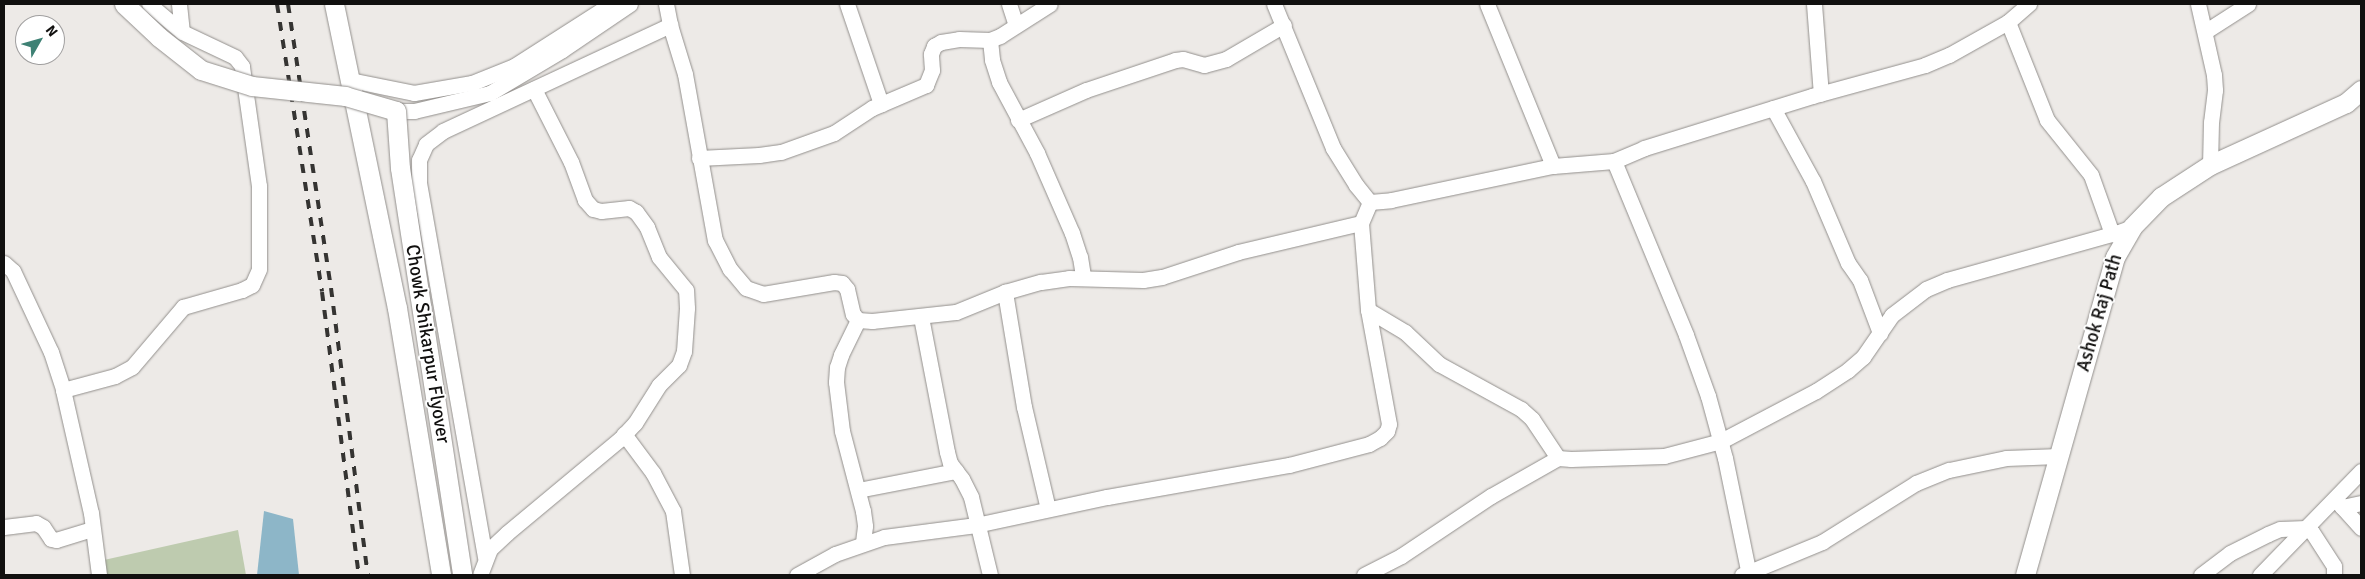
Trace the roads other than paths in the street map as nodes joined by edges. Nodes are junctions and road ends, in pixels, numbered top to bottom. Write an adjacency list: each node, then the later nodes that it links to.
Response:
1 (124, 4): 30 (main road, bridge)
2 (150, 4): 21 (street)
3 (179, 4): 21 (street)
4 (334, 4): 24 (main road)
5 (611, 4): 24 (street)
6 (630, 4): 30 (street)
7 (666, 4): 18 (street)
8 (847, 4): 28 (street)
9 (1009, 4): 19 (street)
10 (1050, 4): 19 (street)
11 (1274, 4): 20 (street)
12 (1487, 4): 35 (street)
13 (1814, 4): 27 (street)
14 (2029, 4): 17 (street)
15 (2198, 4): 22 (street)
16 (2248, 4): 22 (street)
17 (2008, 22): 27 (street); 39 (street)
18 (670, 25): 25 (street); 32 (street)
19 (1016, 25): 23 (street)
20 (1284, 25): 31 (street); 36 (street)
21 (182, 32): 47 (street)
22 (2206, 32): 34 (street)
23 (990, 40): 28 (street); 31 (street)
24 (350, 80): 67 (main road)
25 (534, 90): 48 (street); 64 (street)
26 (2361, 90): 34 (main road, Ashok Raj Path)
27 (1821, 94): 29 (street)
28 (881, 104): 32 (street)
29 (1773, 108): 33 (street); 46 (street)
30 (396, 111): 68 (main road, Chowk Shikarpur Flyover, bridge)
31 (1018, 120): 41 (street)
32 (699, 158): 45 (street)
33 (1614, 161): 35 (street); 49 (street)
34 (2210, 165): 38 (main road, Ashok Raj Path)
35 (1553, 166): 36 (street)
36 (1370, 202): 37 (street)
37 (1362, 223): 41 (street); 43 (street)
38 (2132, 227): 39 (street); 50 (main road, Ashok Raj Path)
39 (2112, 234): 46 (street)
40 (4, 263): 47 (street)
41 (1082, 276): 42 (street)
42 (1005, 292): 44 (street); 57 (street)
43 (1368, 310): 51 (street); 57 (street)
44 (921, 317): 45 (street); 52 (street)
45 (858, 320): 54 (street)
46 (1880, 333): 49 (street)
47 (63, 390): 62 (street)
48 (624, 434): 64 (street); 70 (street)
49 (1720, 440): 51 (street); 65 (street)
50 (2059, 456): 65 (street); 74 (main road, Ashok Raj Path)
51 (1558, 458): 73 (street)
52 (956, 471): 54 (street); 58 (street)
53 (2361, 471): 55 (street)
54 (858, 490): 63 (street)
55 (2338, 503): 56 (street); 60 (street); 61 (street)
56 (2361, 503)
57 (1048, 509): 58 (street)
58 (976, 525): 63 (street); 72 (street)
59 (4, 527): 62 (street)
60 (2306, 528): 75 (street); 76 (street); 77 (street)
61 (2361, 528)
62 (92, 529): 66 (street)
63 (863, 543): 71 (street)
64 (485, 557): 69 (street)
65 (1746, 574)
66 (98, 575)
67 (441, 575)
68 (462, 575)
69 (480, 575)
70 (682, 575)
71 (797, 575)
72 (990, 575)
73 (1364, 575)
74 (2025, 575)
75 (2201, 575)
76 (2260, 575)
77 (2334, 575)

